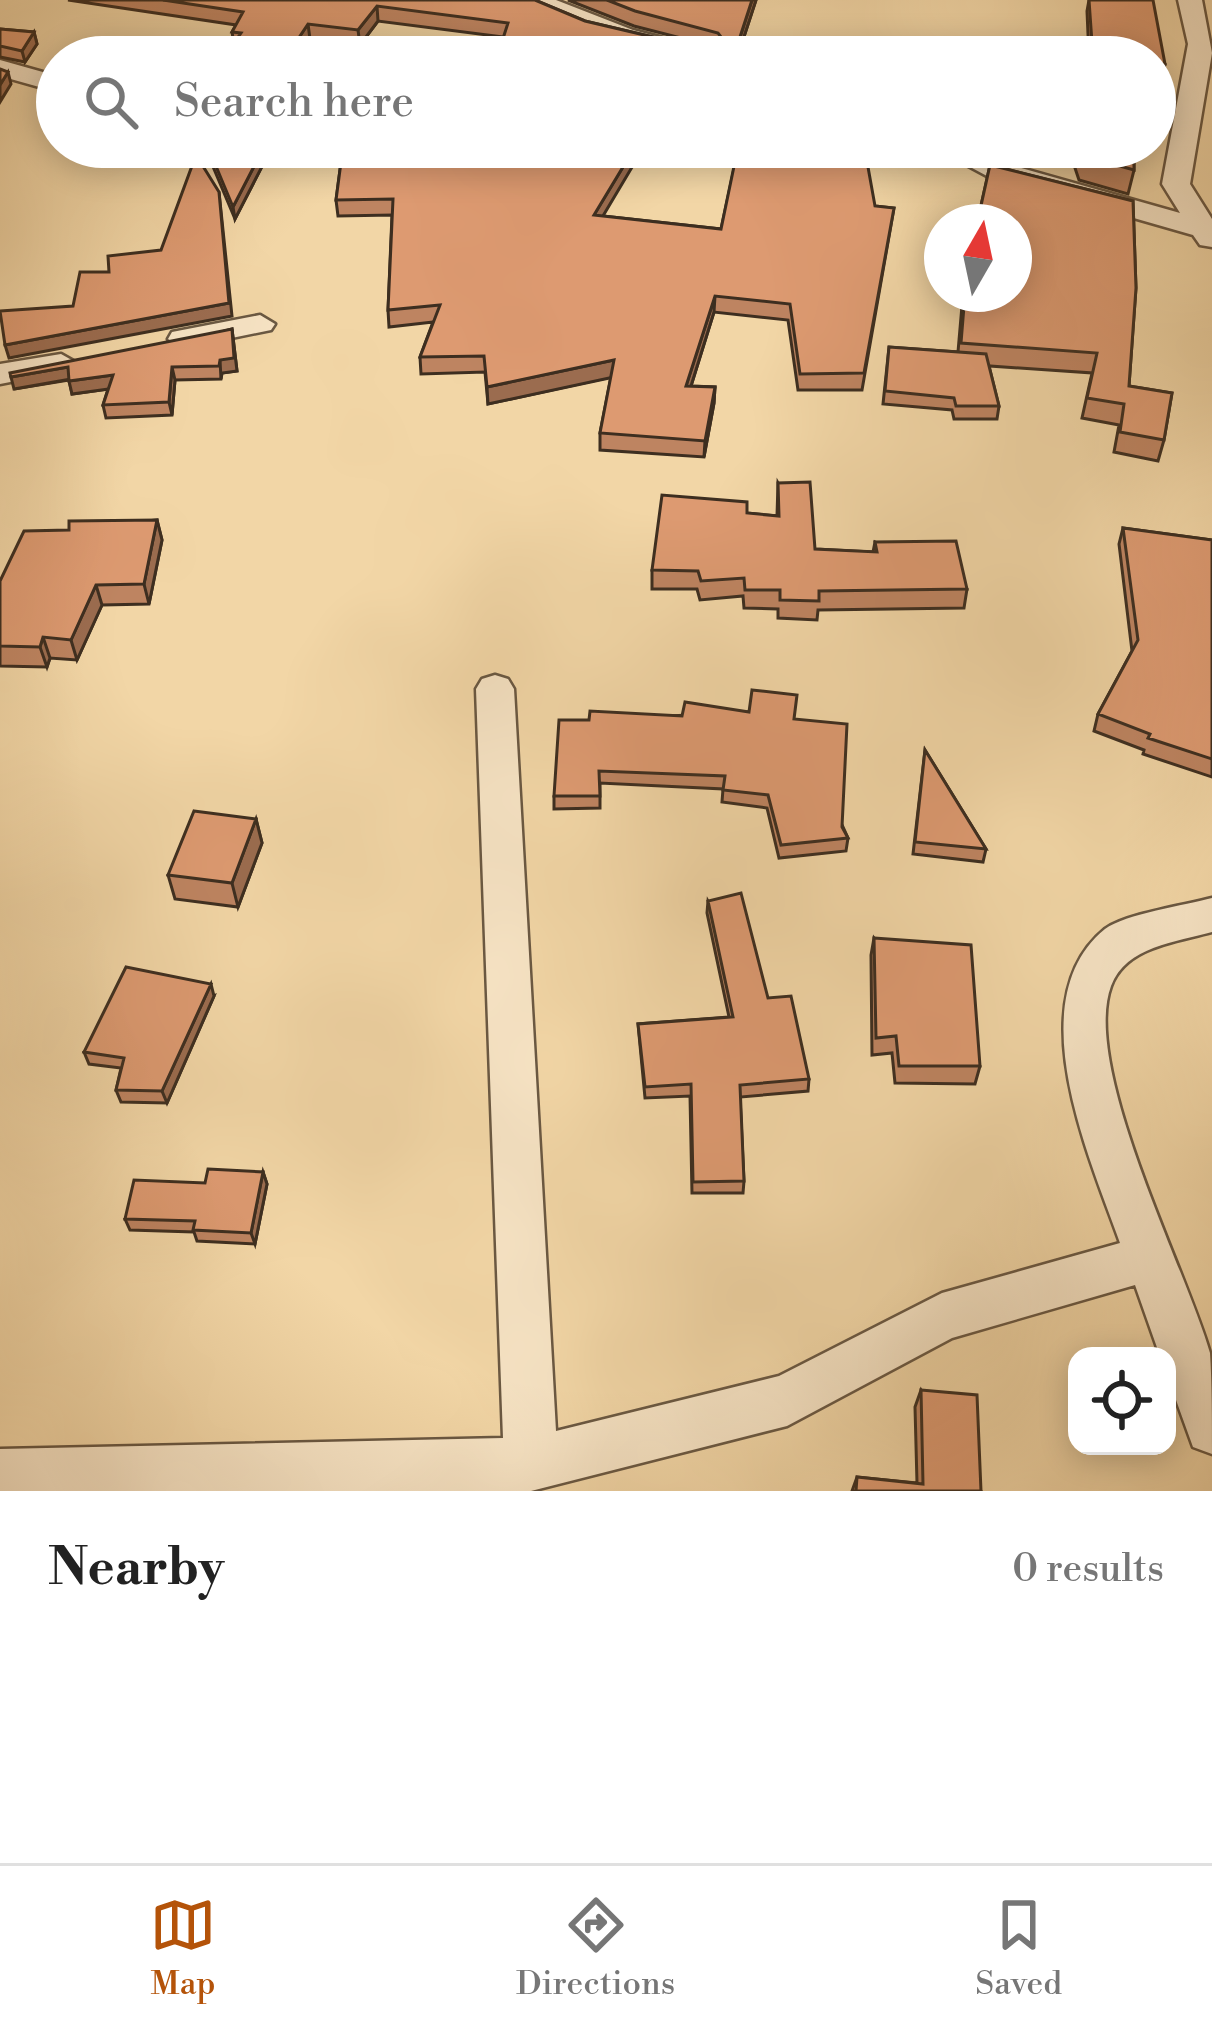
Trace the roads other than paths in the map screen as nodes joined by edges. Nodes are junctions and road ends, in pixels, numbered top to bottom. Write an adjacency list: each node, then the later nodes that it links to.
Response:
1 (534, 0): 3 (street)
2 (1190, 0): 7 (street)
3 (628, 36)
4 (0, 68): 5 (street)
5 (36, 78)
6 (994, 168): 7 (street)
7 (1210, 234)
8 (260, 324): 9 (street)
9 (148, 346)
10 (81, 359): 11 (street)
11 (7, 373): 12 (street)
12 (0, 407)
13 (495, 689): 17 (street)
14 (1212, 915): 15 (street)
15 (1151, 1257): 16 (street); 17 (street)
16 (1212, 1428)
17 (531, 1465): 18 (street)
18 (0, 1475)

